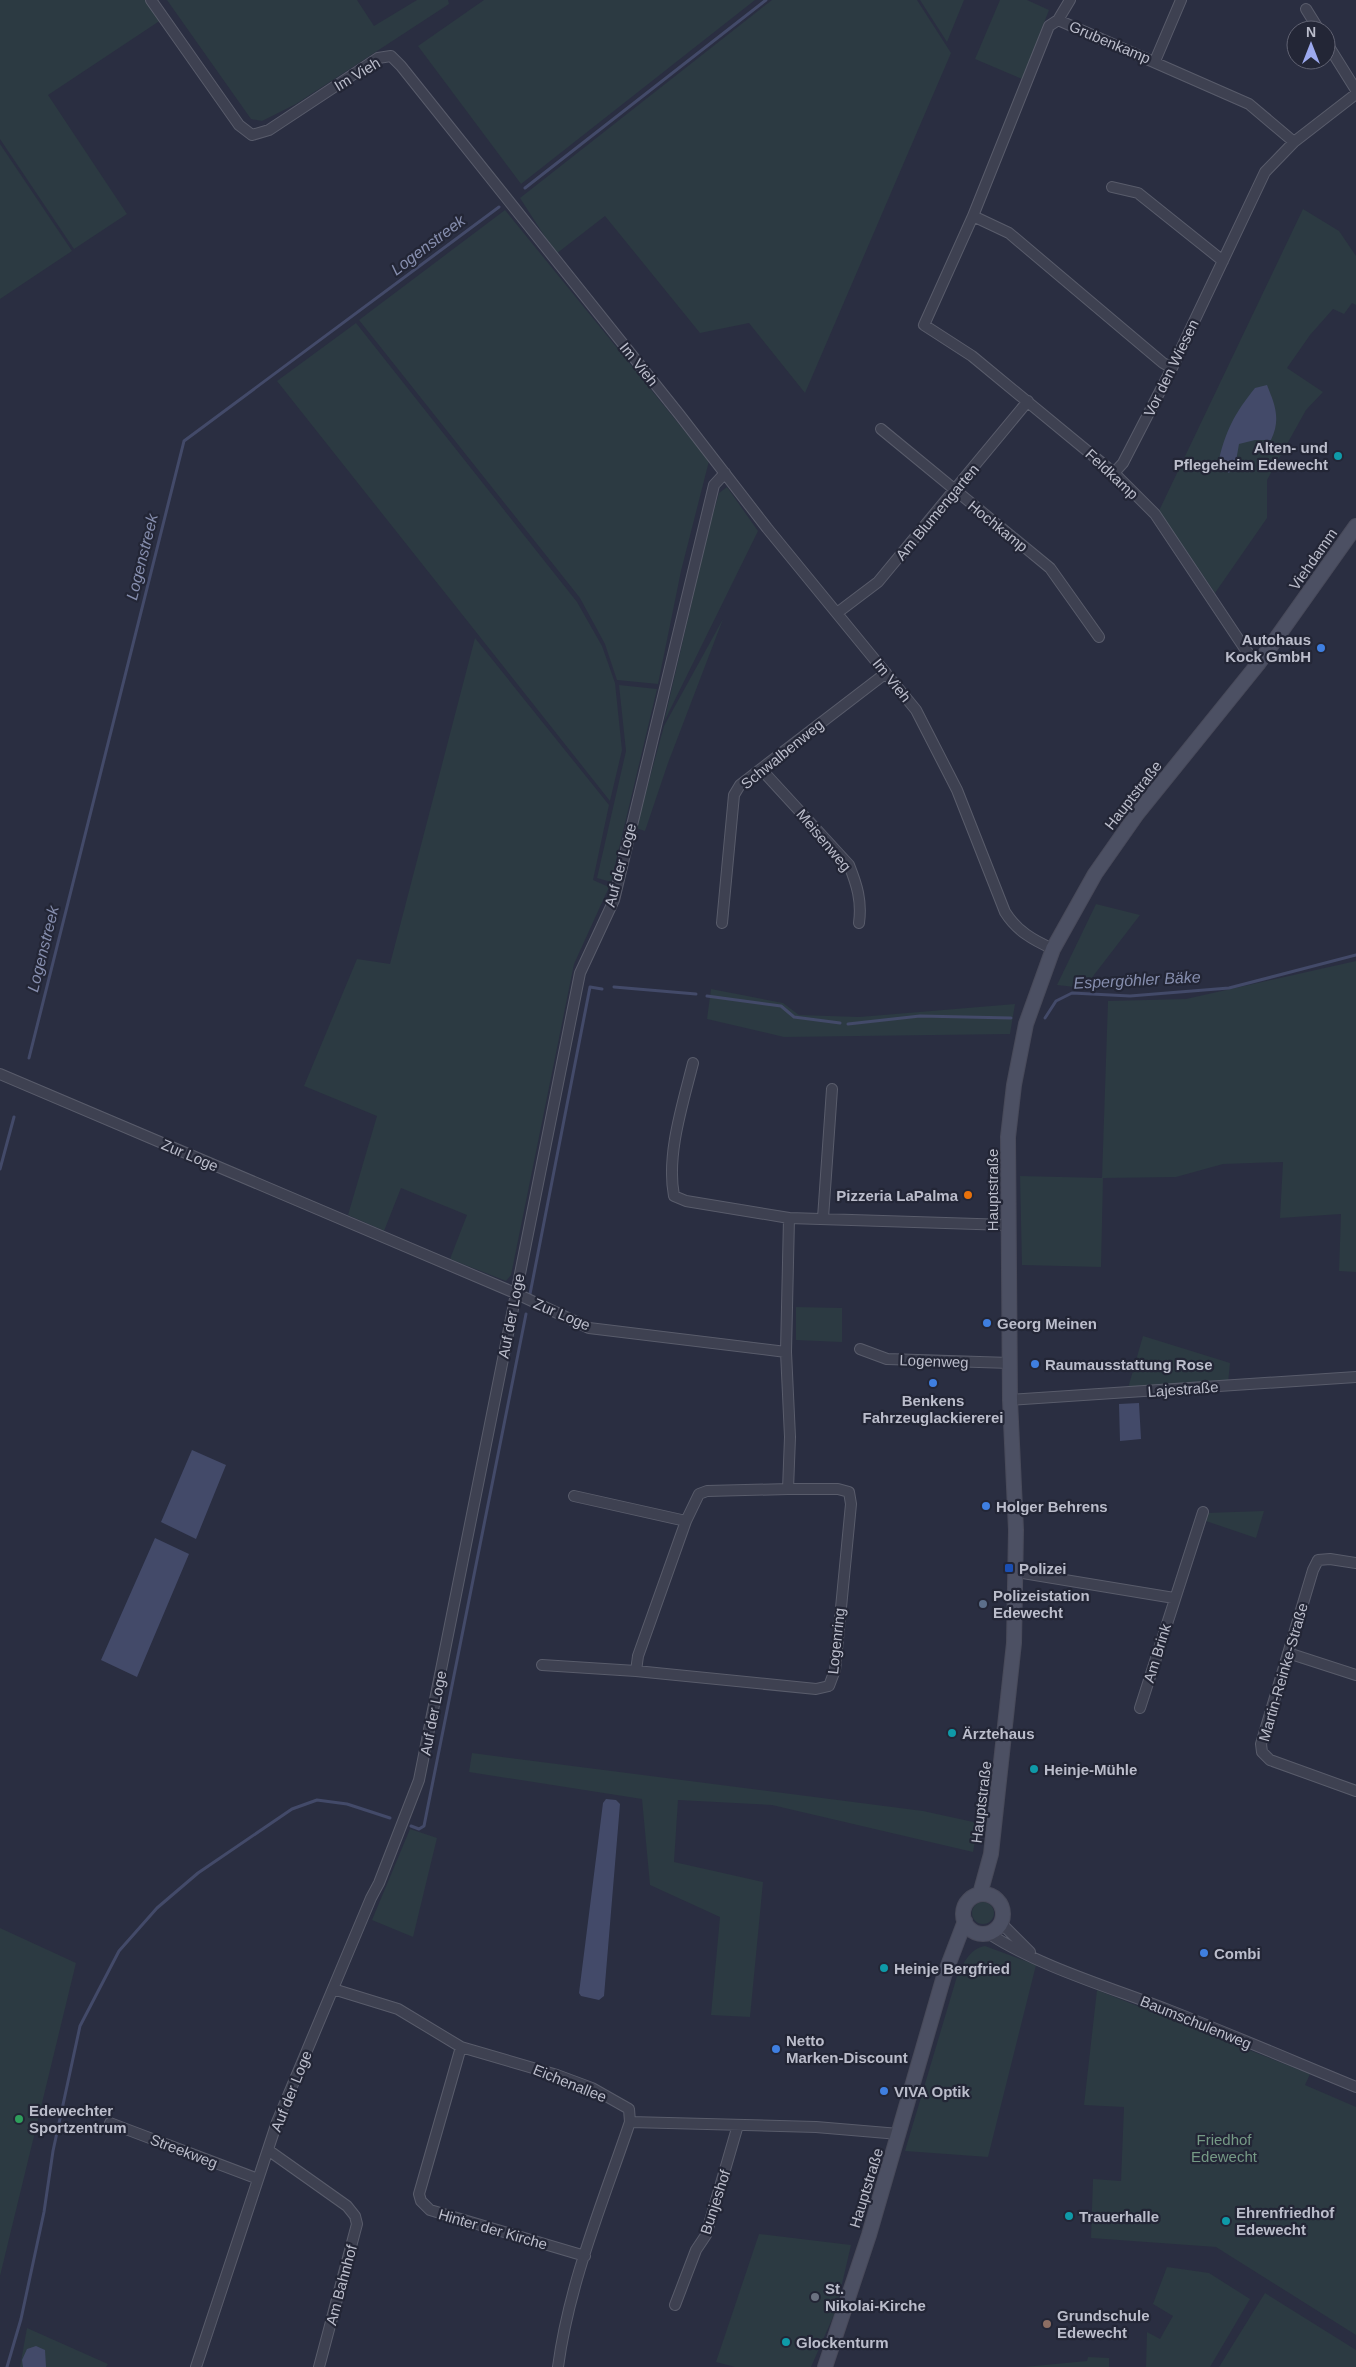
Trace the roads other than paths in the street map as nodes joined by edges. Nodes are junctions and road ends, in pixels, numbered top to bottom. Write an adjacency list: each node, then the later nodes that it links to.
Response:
1 (151, 0): 19 (street, Im Vieh)
2 (1070, 0): 5 (street)
3 (1181, 0): 8 (street)
4 (1306, 9): 6 (street)
5 (1058, 20): 8 (street, Grubenkamp); 13 (street, Grubenkamp)
6 (1313, 20)
7 (1336, 58): 9 (street)
8 (1155, 61): 11 (street, Grubenkamp)
9 (1356, 90)
10 (1356, 94): 11 (street, Vor den Wiesen)
11 (1294, 142): 14 (street, Vor den Wiesen)
12 (1112, 187): 14 (street)
13 (973, 216): 15 (street, Grubenkamp); 16 (street)
14 (1223, 261): 16 (street, Vor den Wiesen)
15 (924, 325): 17 (street, Feldkamp)
16 (1172, 368): 20 (street, Vor den Wiesen)
17 (1028, 401): 20 (street, Feldkamp); 21 (street, Am Blumengarten)
18 (882, 429): 21 (street, Hochkamp)
19 (725, 473): 24 (street, Im Vieh); 38 (street, Auf der Loge)
20 (1114, 473): 26 (street, Feldkamp)
21 (955, 491): 24 (street, Am Blumengarten); 25 (street, Hochkamp)
22 (1356, 526): 23 (main road, Viehdamm)
23 (1296, 611): 26 (main road, Hauptstraße)
24 (837, 613): 27 (street, Im Vieh)
25 (1099, 637)
26 (1258, 664): 31 (main road, Hauptstraße)
27 (886, 673): 28 (street, Schwalbenweg); 31 (street, Im Vieh)
28 (760, 769): 29 (street, Schwalbenweg); 30 (street, Meisenweg)
29 (722, 923)
30 (858, 923)
31 (1053, 950): 37 (main road, Hauptstraße)
32 (692, 1063): 35 (street)
33 (0, 1074): 38 (street, Zur Loge)
34 (832, 1089): 36 (street)
35 (789, 1218): 36 (street); 40 (street)
36 (823, 1218): 37 (street)
37 (1008, 1225): 41 (main road, Hauptstraße)
38 (515, 1293): 40 (street, Zur Loge); 63 (street, Auf der Loge)
39 (860, 1349): 41 (street, Logenweg)
40 (786, 1352): 44 (street)
41 (1010, 1363): 43 (main road, Hauptstraße)
42 (1356, 1377): 43 (street, Lajestraße)
43 (1010, 1400): 49 (main road, Hauptstraße)
44 (788, 1489): 47 (street, Logenring); 53 (street, Logenring)
45 (574, 1496): 47 (street)
46 (1203, 1512): 50 (street, Am Brink)
47 (686, 1521): 53 (street, Logenring)
48 (1356, 1563): 51 (street, Martin-Reinke-Straße)
49 (1016, 1572): 50 (street); 57 (main road, Hauptstraße)
50 (1174, 1598): 55 (street, Am Brink)
51 (1288, 1653): 54 (street); 56 (street, Martin-Reinke-Straße)
52 (542, 1665): 53 (street, Logenring)
53 (636, 1671)
54 (1356, 1675)
55 (1140, 1708)
56 (1356, 1791)
57 (986, 1895): 58 (main road); 59 (main road)
58 (965, 1921): 60 (main road); 62 (main road, Hauptstraße)
59 (1001, 1923): 60 (main road); 61 (street, Baumschulenweg)
60 (982, 1932): 61 (street, Baumschulenweg); 62 (main road, Hauptstraße)
61 (1036, 1958): 65 (street, Baumschulenweg)
62 (951, 1959): 69 (main road, Hauptstraße)
63 (333, 1989): 64 (street, Eichenallee); 70 (street, Auf der Loge)
64 (461, 2047): 66 (street, Eichenallee); 73 (street, Hinter der Kirche)
65 (1356, 2086)
66 (630, 2122): 68 (street); 73 (street)
67 (110, 2123): 71 (street, Streekweg)
68 (738, 2125): 69 (street); 74 (street, Bunjeshof)
69 (899, 2134): 78 (main road, Hauptstraße)
70 (268, 2150): 71 (street, Auf der Loge); 72 (street, Auf der Loge)
71 (258, 2179): 75 (street, Auf der Loge)
72 (347, 2206): 76 (street, Am Bahnhof)
73 (586, 2256): 77 (street)
74 (675, 2305)
75 (196, 2367)
76 (319, 2367)
77 (558, 2367)
78 (825, 2367)

